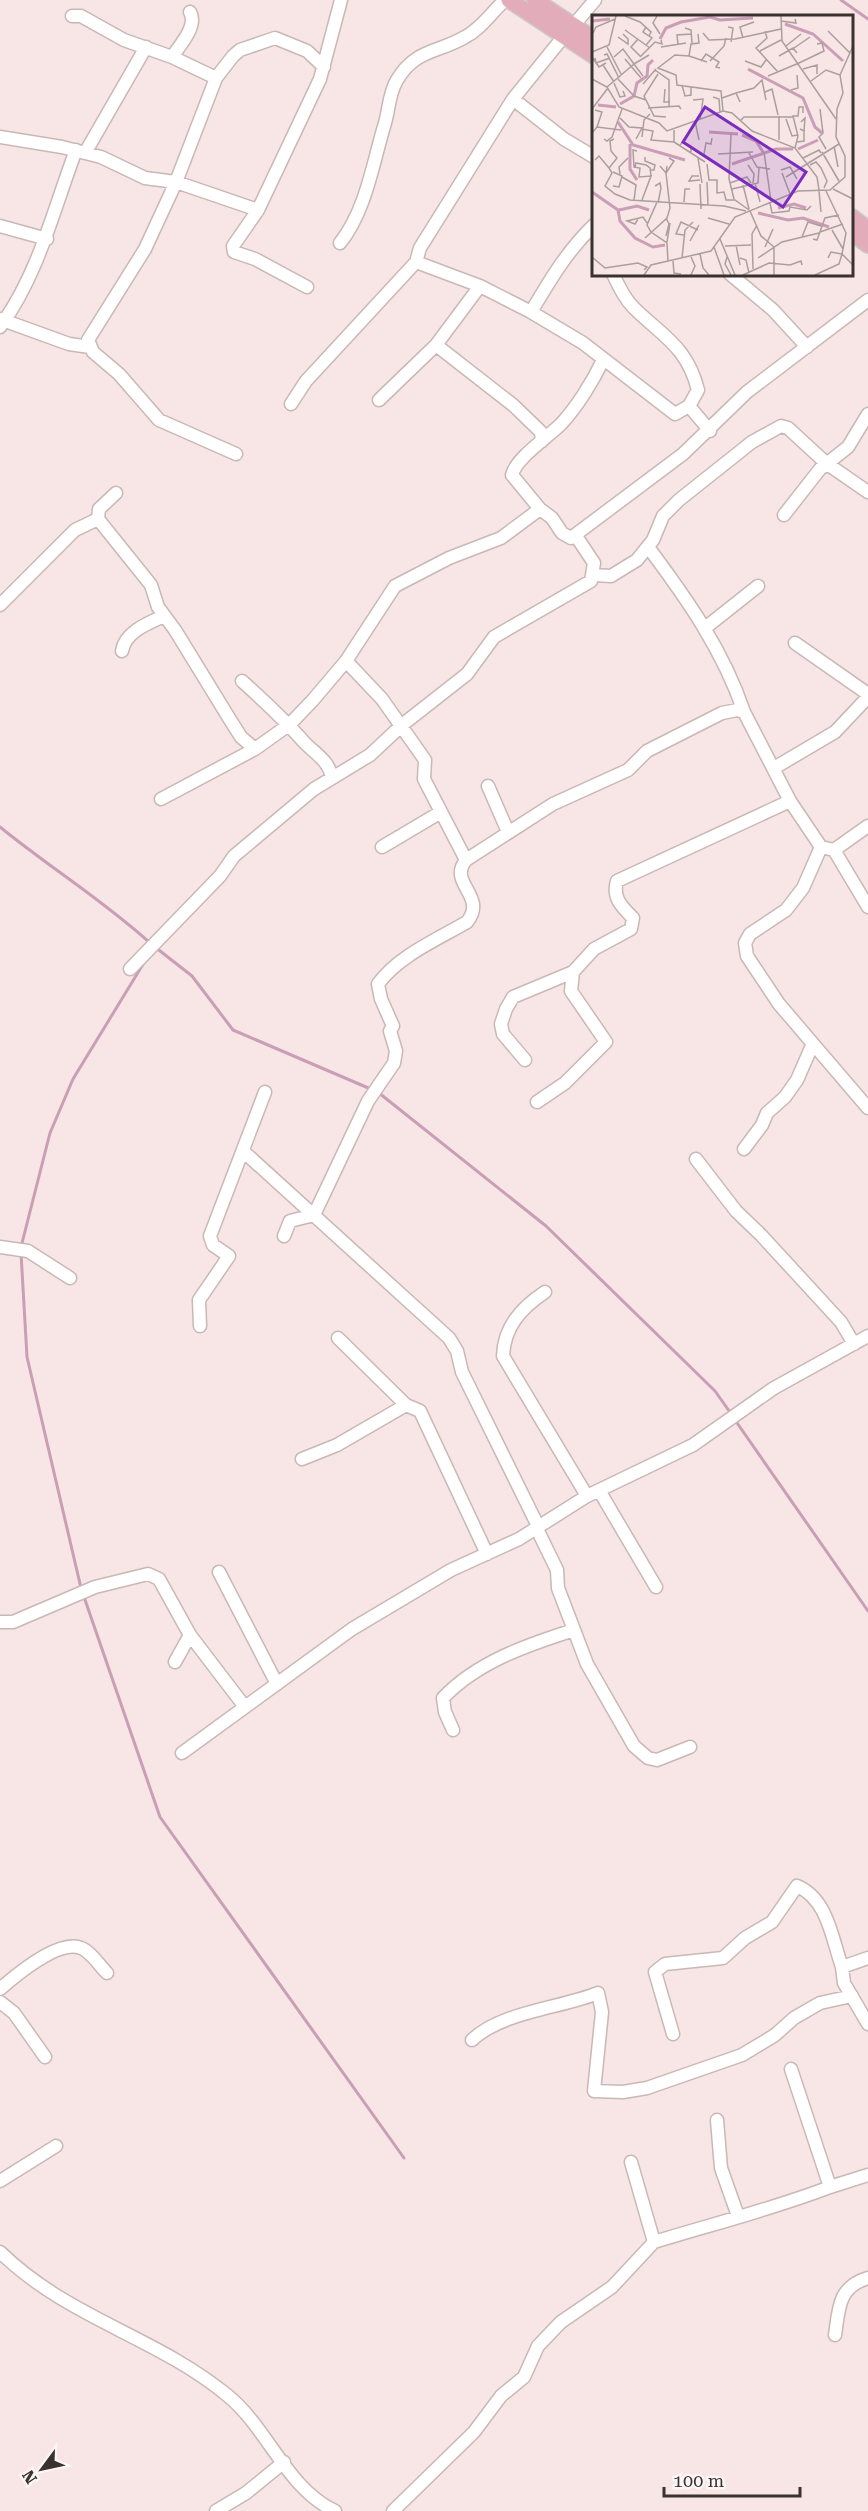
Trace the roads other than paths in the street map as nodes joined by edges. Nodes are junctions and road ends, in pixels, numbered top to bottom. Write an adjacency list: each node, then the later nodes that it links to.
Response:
1 (341, 0): 12 (street)
2 (507, 0): 7 (main road); 26 (street)
3 (535, 0): 7 (main road)
4 (595, 0): 7 (street)
5 (190, 12): 11 (street)
6 (72, 16): 9 (street)
7 (569, 31): 8 (main road); 10 (main road); 14 (street)
8 (592, 38)
9 (146, 47): 11 (street); 16 (street)
10 (592, 54)
11 (172, 57): 13 (street)
12 (324, 67): 13 (street); 19 (street)
13 (216, 78): 18 (street)
14 (513, 99): 17 (street); 28 (street)
15 (0, 137): 16 (street)
16 (81, 151): 18 (street); 25 (street)
17 (592, 156)
18 (176, 182): 19 (street); 37 (street)
19 (258, 210): 32 (street)
20 (853, 218): 22 (main road)
21 (0, 226): 25 (street)
22 (868, 229)
23 (592, 232): 34 (street)
24 (853, 234): 27 (main road)
25 (47, 239): 35 (street)
26 (340, 243)
27 (868, 244)
28 (416, 262): 31 (street); 41 (street)
29 (614, 276): 42 (street)
30 (732, 276): 38 (street)
31 (480, 286): 34 (street); 36 (street)
32 (307, 287)
33 (868, 300): 38 (street)
34 (531, 312): 39 (street)
35 (2, 322): 37 (street)
36 (436, 345): 40 (street); 45 (street)
37 (90, 347): 46 (street)
38 (807, 347): 44 (street)
39 (603, 360): 42 (street); 45 (street)
40 (380, 400)
41 (291, 404)
42 (689, 406): 44 (street)
43 (868, 414): 47 (street)
44 (710, 430): 53 (street)
45 (545, 435): 50 (street)
46 (236, 454)
47 (826, 463): 48 (street); 51 (street); 54 (street)
48 (868, 492)
49 (116, 493): 52 (street)
50 (540, 509): 53 (street); 62 (street)
51 (784, 514)
52 (98, 519): 57 (street); 58 (street)
53 (576, 536): 55 (street)
54 (648, 547): 55 (street); 59 (street)
55 (594, 574): 67 (street)
56 (758, 586): 59 (street)
57 (0, 605)
58 (164, 616): 61 (street); 68 (street)
59 (705, 628): 65 (street)
60 (795, 644): 64 (street)
61 (122, 651)
62 (346, 661): 66 (street); 67 (street)
63 (242, 681): 66 (street)
64 (867, 702): 69 (street)
65 (744, 712): 69 (street); 76 (street)
66 (290, 724): 68 (street); 70 (street)
67 (402, 725): 70 (street); 74 (street)
68 (255, 749): 72 (street)
69 (774, 768): 73 (street)
70 (333, 778): 82 (street)
71 (488, 786): 76 (street)
72 (161, 799)
73 (790, 801): 78 (street); 83 (street)
74 (441, 812): 77 (street); 80 (street)
75 (868, 826): 79 (street)
76 (508, 832): 80 (street)
77 (382, 847)
78 (821, 847): 79 (street); 84 (street)
79 (834, 850): 81 (street)
80 (466, 860): 92 (street)
81 (868, 907)
82 (130, 969)
83 (573, 972): 85 (street); 87 (street)
84 (815, 1047): 88 (street); 89 (street)
85 (525, 1060)
86 (265, 1092): 90 (street)
87 (537, 1102)
88 (868, 1108)
89 (744, 1149)
90 (243, 1151): 92 (street); 97 (street)
91 (696, 1159): 100 (street)
92 (314, 1215): 93 (street); 105 (street)
93 (284, 1236)
94 (0, 1247): 95 (street)
95 (70, 1278)
96 (545, 1293): 104 (street)
97 (200, 1326)
98 (868, 1336): 100 (street)
99 (338, 1338): 101 (street)
100 (854, 1344): 103 (street)
101 (406, 1405): 102 (street); 106 (street)
102 (302, 1459)
103 (600, 1492): 104 (street); 108 (street)
104 (587, 1496): 105 (street)
105 (537, 1527): 106 (street); 110 (street)
106 (487, 1554): 113 (street)
107 (219, 1572): 113 (street)
108 (656, 1587)
109 (0, 1622): 111 (street)
110 (574, 1630): 115 (street); 116 (street)
111 (190, 1635): 112 (street); 114 (street)
112 (175, 1662)
113 (277, 1684): 114 (street)
114 (245, 1707): 117 (street)
115 (453, 1730)
116 (690, 1747)
117 (182, 1753)
118 (868, 1958): 119 (street)
119 (842, 1967): 122 (street); 125 (street)
120 (107, 1973): 121 (street)
121 (0, 1989)
122 (852, 1996): 124 (street); 126 (street)
123 (0, 2002): 127 (street)
124 (868, 2024)
125 (673, 2034)
126 (472, 2040)
127 (45, 2057)
128 (791, 2069): 134 (street)
129 (717, 2120): 135 (street)
130 (56, 2146): 133 (street)
131 (631, 2162): 136 (street)
132 (868, 2175): 134 (street)
133 (0, 2181)
134 (830, 2187): 135 (street)
135 (738, 2216): 136 (street)
136 (654, 2242): 143 (street)
137 (0, 2252): 140 (street)
138 (868, 2278): 139 (street)
139 (835, 2335)
140 (284, 2463): 141 (street); 142 (street)
141 (216, 2511)
142 (334, 2511)
143 (393, 2511)

